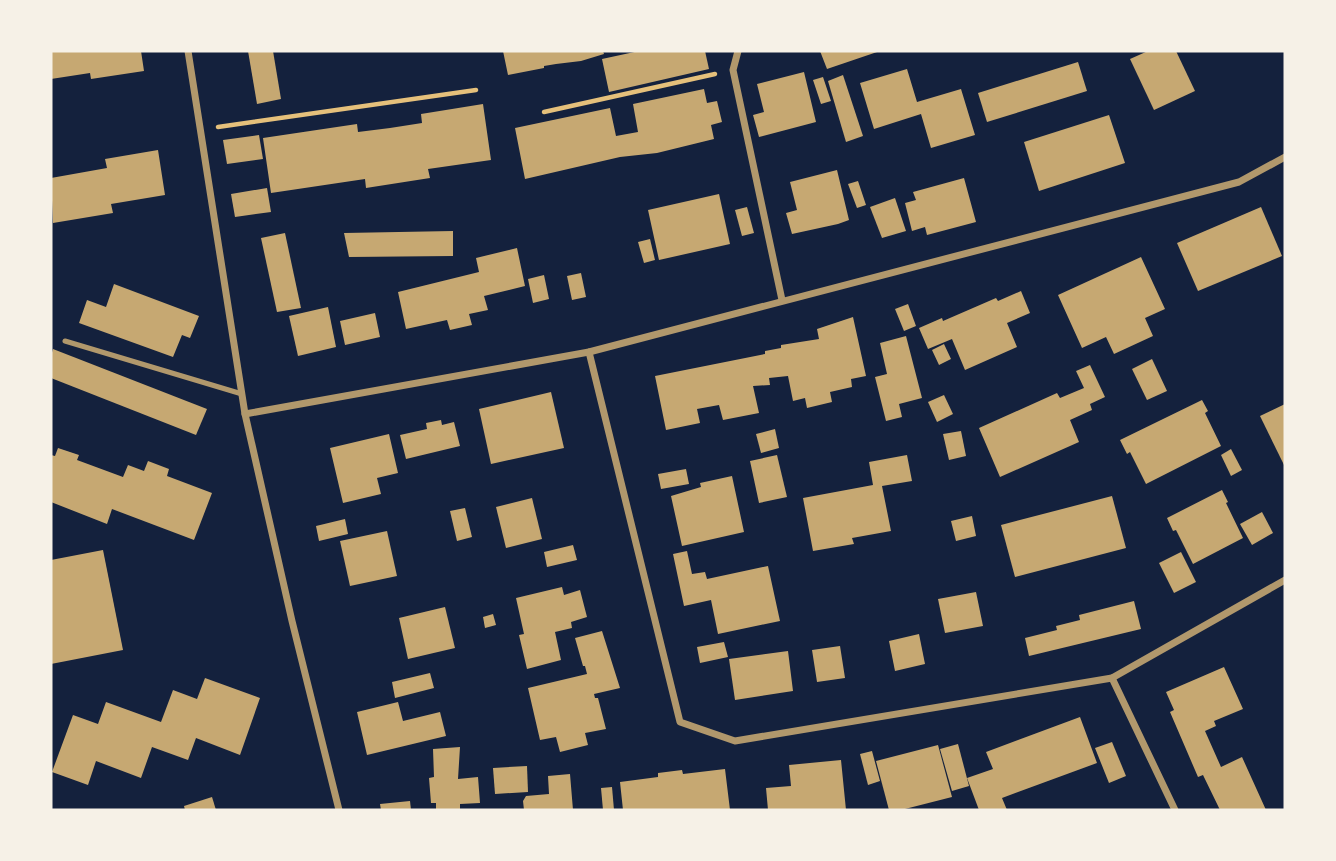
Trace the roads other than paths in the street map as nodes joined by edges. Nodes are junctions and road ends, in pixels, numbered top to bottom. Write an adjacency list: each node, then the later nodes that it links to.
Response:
1 (188, 51): 7 (street)
2 (738, 51): 4 (street)
3 (1285, 157): 4 (street)
4 (782, 300): 6 (street)
5 (65, 341): 7 (lane)
6 (589, 352): 8 (street); 10 (street)
7 (242, 394): 8 (street)
8 (245, 414): 11 (street)
9 (1285, 580): 10 (street)
10 (1112, 678): 12 (street)
11 (339, 810)
12 (1175, 810)

